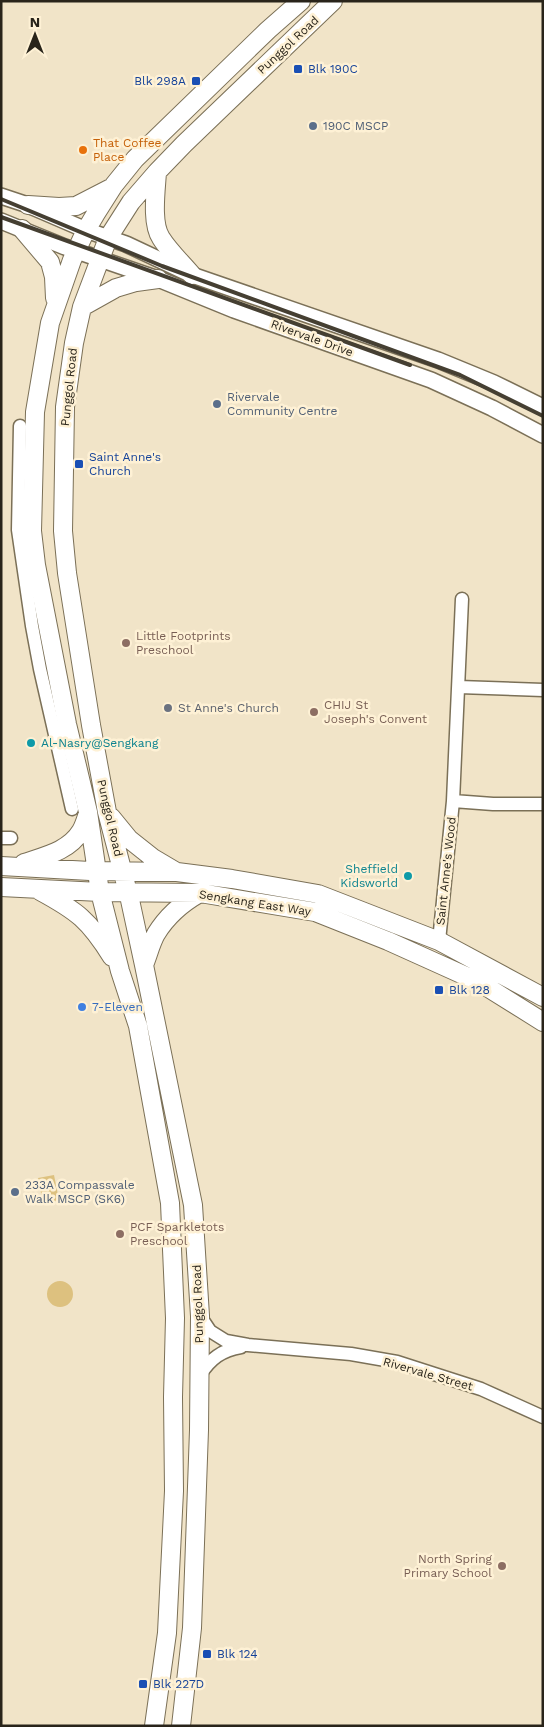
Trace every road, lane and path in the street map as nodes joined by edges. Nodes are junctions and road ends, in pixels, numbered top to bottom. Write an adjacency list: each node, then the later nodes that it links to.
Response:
1 (301, 1): 4 (main road, Punggol Road)
2 (333, 1): 3 (main road, Punggol Road)
3 (157, 172): 10 (main road, Punggol Road); 13 (main road)
4 (114, 186): 6 (main road); 9 (main road, Punggol Road)
5 (1, 196): 6 (street, Rivervale Drive)
6 (28, 205): 9 (street, Rivervale Drive)
7 (1, 222): 8 (street, Rivervale Drive)
8 (22, 229): 11 (street, Rivervale Drive); 16 (main road)
9 (86, 230): 10 (street, Rivervale Drive); 11 (main road, Punggol Road)
10 (108, 238): 12 (main road, Punggol Road); 13 (street, Rivervale Drive)
11 (76, 250): 12 (street, Rivervale Drive); 16 (main road, Punggol Road)
12 (101, 258): 14 (street, Rivervale Drive); 15 (main road, Punggol Road)
13 (192, 275): 17 (street, Rivervale Drive)
14 (158, 279): 15 (main road); 19 (street, Rivervale Drive)
15 (82, 307): 27 (main road, Punggol Road)
16 (50, 323): 20 (main road, Punggol Road)
17 (543, 407)
18 (20, 426): 20 (street)
19 (543, 435)
20 (27, 442): 26 (main road, Punggol Road)
21 (462, 599): 22 (street, Saint Anne's Wood)
22 (459, 687): 23 (street); 24 (street, Saint Anne's Wood)
23 (543, 690)
24 (453, 801): 25 (street, Saint Anne's Wood); 37 (street, Saint Anne's Wood)
25 (543, 804)
26 (80, 811): 28 (main road); 29 (main road, Punggol Road)
27 (107, 812): 30 (main road, Punggol Road); 31 (main road)
28 (8, 866): 29 (main road, Sengkang East Way)
29 (97, 871): 30 (main road, Sengkang East Way); 34 (main road, Punggol Road)
30 (122, 871): 31 (main road, Sengkang East Way); 35 (main road, Punggol Road)
31 (177, 872): 37 (main road, Sengkang East Way)
32 (1, 887): 33 (main road, Sengkang East Way)
33 (35, 889): 34 (main road, Sengkang East Way); 39 (main road)
34 (100, 892): 35 (main road, Sengkang East Way); 39 (main road, Punggol Road)
35 (128, 892): 36 (main road, Sengkang East Way); 38 (main road, Punggol Road)
36 (200, 893): 38 (main road); 41 (main road, Sengkang East Way)
37 (439, 940): 40 (main road, Sengkang East Way)
38 (144, 964): 42 (main road, Punggol Road)
39 (120, 971): 46 (main road, Punggol Road)
40 (543, 997)
41 (543, 1022)
42 (200, 1316): 43 (street, Rivervale Street); 44 (main road, Punggol Road)
43 (248, 1345): 44 (street, Rivervale Street); 45 (street, Rivervale Street)
44 (200, 1375): 47 (main road, Punggol Road)
45 (543, 1417)
46 (154, 1726)
47 (181, 1726)

